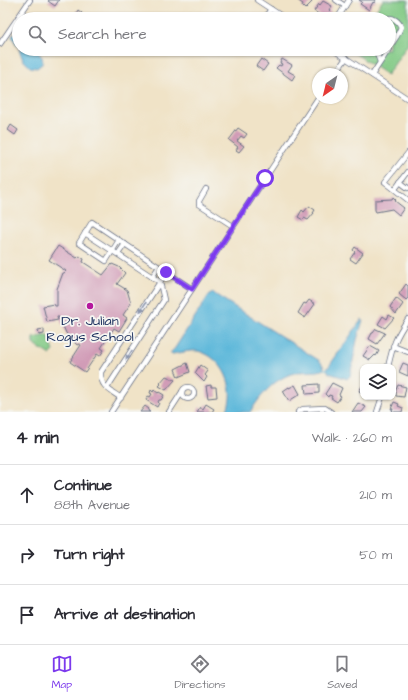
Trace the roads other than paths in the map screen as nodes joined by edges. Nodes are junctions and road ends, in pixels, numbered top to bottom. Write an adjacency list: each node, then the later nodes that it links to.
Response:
1 (30, 0): 7 (street)
2 (257, 0): 6 (street)
3 (336, 0): 5 (street)
4 (349, 0): 5 (street)
5 (345, 6): 10 (street)
6 (271, 9): 8 (street); 9 (street)
7 (22, 12)
8 (269, 12)
9 (276, 12)
10 (341, 12)
11 (396, 21): 13 (street)
12 (12, 26): 14 (street)
13 (396, 38)
14 (0, 44)
15 (343, 56): 18 (street)
16 (378, 56): 19 (street)
17 (384, 56): 19 (street)
18 (346, 58): 20 (street); 21 (street)
19 (380, 62): 21 (street)
20 (338, 68)
21 (372, 75): 22 (street)
22 (408, 99)
23 (314, 104): 31 (street)
24 (408, 153): 29 (street)
25 (408, 172): 26 (street)
26 (400, 182): 27 (street); 29 (street)
27 (408, 188)
28 (206, 189): 31 (street)
29 (395, 189): 30 (street)
30 (408, 200)
31 (233, 226): 41 (street)
32 (85, 233): 33 (street); 35 (street); 35 (street)
33 (119, 240): 34 (street); 35 (street)
34 (125, 244): 36 (street); 37 (street)
35 (112, 250): 36 (street)
36 (118, 254): 39 (street)
37 (159, 267): 38 (street); 39 (street)
38 (166, 272): 40 (street); 41 (street)
39 (152, 277): 40 (street)
40 (160, 282): 46 (street, one-way to 46); 46 (street, one-way to 46)
41 (192, 289): 48 (street)
42 (408, 319): 43 (street)
43 (392, 346): 44 (street); 45 (street)
44 (408, 352)
45 (389, 364)
46 (107, 388): 48 (street)
47 (182, 392): 51 (street)
48 (121, 398): 50 (street)
49 (381, 400): 54 (street)
50 (111, 412)
51 (169, 412)
52 (298, 412): 53 (street)
53 (331, 412)
54 (377, 412)

